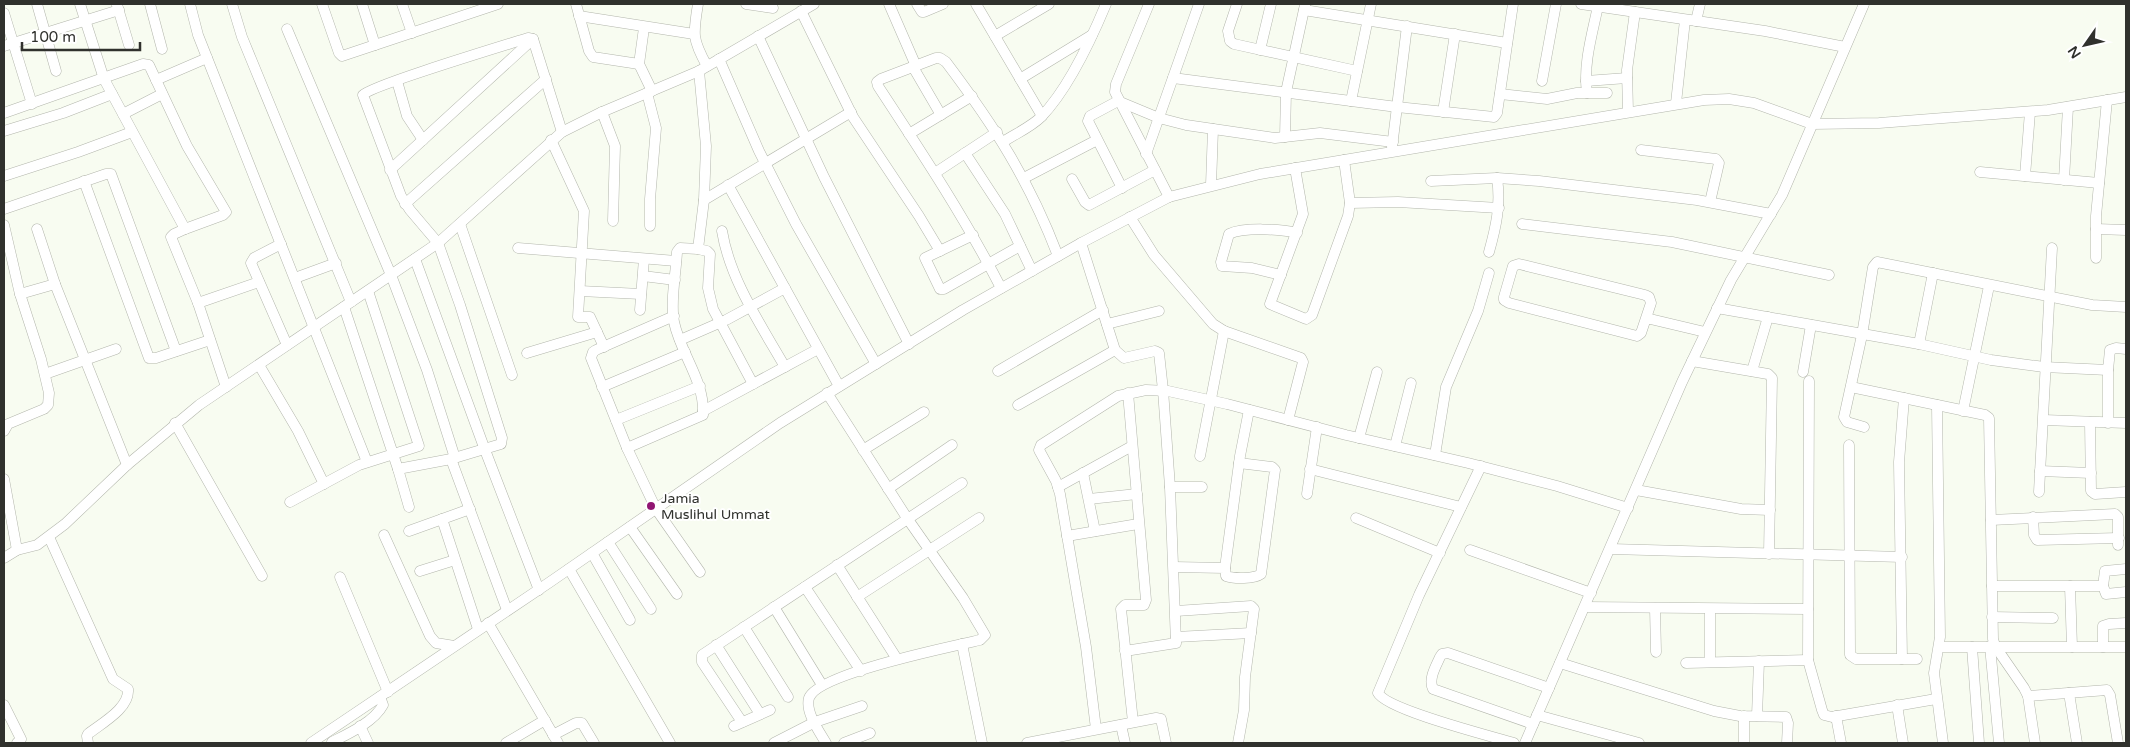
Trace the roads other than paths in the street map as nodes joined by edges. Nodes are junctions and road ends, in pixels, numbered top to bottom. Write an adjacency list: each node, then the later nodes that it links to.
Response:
1 (37, 4): 48 (street)
2 (80, 4): 42 (street)
3 (150, 4): 61 (street)
4 (190, 4): 64 (street)
5 (232, 4): 180 (street)
6 (322, 4): 59 (street)
7 (362, 4): 59 (street)
8 (402, 4): 49 (street)
9 (498, 4): 49 (street)
10 (576, 4): 38 (street)
11 (698, 4): 50 (street)
12 (746, 4): 31 (street)
13 (814, 4): 36 (street)
14 (889, 4): 67 (street)
15 (917, 4): 16 (street)
16 (943, 4)
17 (976, 4): 54 (street)
18 (1049, 4): 54 (street)
19 (1106, 4): 51 (street)
20 (1149, 4): 90 (street)
21 (1199, 4): 72 (street)
22 (1237, 4): 62 (street)
23 (1271, 4): 62 (street)
24 (1345, 4): 39 (street)
25 (1371, 4): 40 (street)
26 (1513, 4): 56 (street)
27 (1556, 4): 79 (street)
28 (1581, 4): 32 (street)
29 (1700, 4): 43 (street)
30 (1864, 4): 60 (street)
31 (773, 6): 44 (street)
32 (1598, 6): 35 (street); 78 (street)
33 (118, 7): 42 (street); 58 (street)
34 (1304, 7): 39 (street); 63 (street)
35 (1632, 9): 41 (street); 73 (street)
36 (801, 11): 44 (street); 97 (street)
37 (4, 14): 57 (street)
38 (579, 16): 46 (street); 66 (street)
39 (1345, 16): 40 (street)
40 (1368, 19): 45 (street); 70 (street)
41 (1685, 20): 43 (street); 92 (street)
42 (85, 21): 48 (street); 71 (street)
43 (1696, 21): 60 (street)
44 (781, 23): 53 (street)
45 (1407, 26): 52 (street); 94 (street)
46 (644, 28): 50 (street); 66 (street)
47 (287, 29): 185 (street)
48 (45, 33): 57 (street); 69 (street)
49 (412, 33): 59 (street)
50 (694, 34): 68 (street)
51 (1093, 34): 75 (street); 104 (street)
52 (1455, 34): 56 (street); 98 (street)
53 (758, 36): 65 (street); 116 (street)
54 (995, 36): 75 (street)
55 (533, 39): 74 (street); 77 (street); 114 (street)
56 (1507, 43): 86 (street)
57 (9, 45): 93 (street)
58 (129, 45)
59 (375, 46)
60 (1845, 47): 106 (street)
61 (162, 49)
62 (1260, 50): 63 (street)
63 (1293, 57): 70 (street); 81 (street)
64 (208, 58): 76 (street); 166 (street)
65 (719, 59): 68 (street); 125 (street)
66 (639, 64): 80 (street)
67 (915, 66): 87 (street); 103 (street); 112 (street)
68 (703, 69): 80 (street); 144 (street)
69 (56, 71)
70 (1357, 71): 91 (street)
71 (104, 78): 76 (street); 84 (street); 93 (street)
72 (1173, 78): 81 (street); 105 (street)
73 (1627, 78): 78 (street); 99 (street)
74 (546, 79): 110 (street); 147 (street)
75 (1020, 79): 104 (street)
76 (156, 80): 85 (street)
77 (397, 81): 114 (street); 127 (street)
78 (1586, 81): 82 (street)
79 (1542, 82)
80 (650, 92): 96 (street); 156 (street)
81 (1286, 92): 91 (street); 113 (street)
82 (1587, 93): 83 (street); 86 (street)
83 (1607, 93)
84 (112, 94): 102 (street); 108 (street)
85 (162, 94): 102 (street); 158 (street)
86 (1500, 94): 98 (street)
87 (972, 96): 103 (street); 111 (street)
88 (2126, 98): 89 (street)
89 (2107, 100): 95 (street); 139 (street)
90 (1118, 101): 105 (street); 117 (street); 123 (street)
91 (1351, 101): 94 (street)
92 (1676, 103): 99 (street); 106 (street)
93 (32, 104): 101 (street)
94 (1397, 107): 98 (street); 119 (street)
95 (2068, 107): 100 (street); 136 (street)
96 (602, 112): 110 (street); 152 (street)
97 (851, 112): 116 (street); 171 (street)
98 (1443, 112)
99 (1628, 112): 122 (street)
100 (2030, 112): 106 (street); 132 (street)
101 (4, 113)
102 (123, 114): 109 (street)
103 (941, 115): 112 (street)
104 (1042, 116): 118 (street)
105 (1159, 118): 107 (street); 123 (street)
106 (1812, 124): 150 (street)
107 (1213, 129): 113 (street); 140 (street)
108 (4, 131)
109 (132, 132): 131 (street); 158 (street)
110 (562, 132): 115 (street)
111 (997, 132): 118 (street); 121 (street)
112 (909, 134): 130 (street)
113 (1285, 137): 119 (street)
114 (423, 140): 127 (street)
115 (551, 140): 153 (street); 173 (street)
116 (806, 140): 125 (street); 222 (street)
117 (1097, 140): 133 (street); 142 (street)
118 (1003, 142): 133 (street)
119 (1392, 142): 122 (street)
120 (1641, 150): 145 (street)
121 (965, 153): 130 (street); 167 (street)
122 (1391, 153): 124 (street)
123 (1146, 154): 128 (street)
124 (1344, 160): 126 (street); 146 (street)
125 (765, 164): 141 (street); 236 (street)
126 (1295, 168): 140 (street); 162 (street)
127 (390, 170): 147 (street)
128 (1155, 170): 142 (street); 143 (street)
129 (1980, 172): 132 (street)
130 (935, 173): 163 (street)
131 (4, 176)
132 (2025, 176): 136 (street)
133 (1024, 178): 174 (street)
134 (1498, 178): 138 (street); 145 (street); 148 (street)
135 (1072, 179): 142 (street)
136 (2064, 180): 139 (street)
137 (84, 181): 149 (street); 230 (street); 230 (street)
138 (1431, 181)
139 (2099, 182): 159 (street)
140 (1211, 185): 143 (street)
141 (728, 186): 144 (street); 194 (street)
142 (1122, 188)
143 (1169, 197): 151 (street)
144 (704, 200): 170 (street)
145 (1710, 202): 150 (street)
146 (1350, 203): 148 (street); 188 (street)
147 (406, 204): 164 (street)
148 (1499, 208): 172 (street)
149 (4, 209)
150 (1771, 214): 178 (street)
151 (1130, 217): 165 (street); 216 (street)
152 (613, 221)
153 (460, 224): 164 (street); 246 (street)
154 (1522, 224): 178 (street)
155 (4, 225): 198 (street)
156 (650, 226)
157 (37, 229): 192 (street)
158 (184, 229): 201 (street)
159 (2096, 229): 160 (street); 176 (street)
160 (2126, 230)
161 (722, 231): 203 (street)
162 (1297, 233): 188 (street); 188 (street)
163 (973, 235): 171 (street); 181 (street)
164 (438, 243): 177 (street); 282 (street)
165 (1081, 243): 174 (street); 207 (street)
166 (281, 244): 189 (street); 191 (street)
167 (1020, 246): 181 (street); 182 (street)
168 (518, 248): 173 (street)
169 (2052, 248): 200 (street)
170 (698, 249): 179 (street); 212 (street)
171 (940, 251): 181 (street)
172 (1489, 252)
173 (582, 254): 175 (street); 196 (street)
174 (1058, 256): 182 (street)
175 (644, 258): 179 (street); 187 (street)
176 (2096, 258)
177 (415, 259): 185 (street); 282 (street)
178 (1745, 259): 186 (street); 205 (street)
179 (676, 261): 190 (street)
180 (336, 263): 189 (street); 202 (street)
181 (988, 264): 195 (street)
182 (1032, 271): 195 (street)
183 (1489, 273): 285 (street)
184 (1934, 273): 193 (street); 219 (street); 223 (street)
185 (391, 275): 197 (street); 287 (street)
186 (1829, 275)
187 (643, 276): 190 (street); 199 (street)
188 (1281, 276)
189 (295, 278): 215 (street)
190 (675, 280): 209 (street)
191 (259, 282): 201 (street); 224 (street)
192 (55, 284): 198 (street); 234 (street)
193 (1989, 286): 200 (street); 233 (street)
194 (784, 288): 203 (street); 227 (street)
195 (1001, 288): 222 (street)
196 (580, 290): 199 (street); 217 (street)
197 (368, 291): 202 (street); 284 (street)
198 (20, 294): 245 (street)
199 (641, 294): 206 (street)
200 (2050, 296): 204 (street); 239 (street)
201 (198, 303): 220 (street)
202 (347, 304): 215 (street); 284 (street)
203 (751, 306): 212 (street); 238 (street)
204 (2126, 307)
205 (1718, 308): 210 (street); 218 (street)
206 (640, 310)
207 (1103, 310): 213 (street); 241 (street)
208 (1159, 311): 213 (street)
209 (674, 316): 221 (street); 225 (street)
210 (1768, 317): 214 (street); 242 (street)
211 (1646, 318): 211 (street); 218 (street)
212 (719, 323): 221 (street); 249 (street)
213 (1107, 324): 229 (street)
214 (1811, 325): 219 (street); 244 (street)
215 (314, 327): 224 (street); 288 (street)
216 (1224, 331): 259 (street); 267 (street)
217 (597, 332): 225 (street); 232 (street)
218 (1705, 332): 235 (street)
219 (1862, 335): 223 (street); 252 (street)
220 (210, 340): 230 (street); 253 (street)
221 (680, 340): 231 (street)
222 (909, 344): 236 (street)
223 (1919, 344): 233 (street)
224 (287, 346): 237 (street)
225 (604, 347): 254 (street)
226 (116, 349): 234 (street)
227 (818, 349): 238 (street); 251 (street)
228 (2126, 349): 240 (street)
229 (1115, 350): 255 (street); 260 (street)
230 (176, 351)
231 (685, 352): 250 (street); 254 (street)
232 (527, 353)
233 (1974, 357): 239 (street); 263 (street)
234 (86, 361): 245 (street); 290 (street)
235 (1692, 361): 242 (street); 304 (street)
236 (876, 364): 251 (street)
237 (259, 365): 253 (street); 299 (street)
238 (784, 367): 249 (street)
239 (2047, 367): 240 (street); 268 (street)
240 (2108, 370): 271 (street)
241 (998, 371)
242 (1752, 371): 316 (street)
243 (1377, 372): 276 (street)
244 (1803, 372)
245 (45, 374): 275 (street)
246 (512, 375)
247 (1809, 382): 338 (street)
248 (1411, 383): 280 (street)
249 (753, 384): 264 (street)
250 (700, 386): 264 (street); 266 (street)
251 (839, 386): 256 (street)
252 (1851, 386): 258 (street); 273 (street)
253 (226, 387): 270 (street)
254 (602, 387): 266 (street)
255 (1163, 390): 257 (street); 259 (street); 300 (street)
256 (827, 393): 283 (street); 315 (street)
257 (1128, 393): 279 (street); 302 (street)
258 (1904, 398): 261 (street); 340 (street)
259 (1210, 400): 262 (street); 286 (street)
260 (1018, 405)
261 (1937, 405): 263 (street); 382 (street)
262 (1249, 410): 267 (street); 289 (street)
263 (1963, 410): 322 (street)
264 (703, 411): 281 (street)
265 (924, 412): 283 (street)
266 (616, 420): 281 (street)
267 (1288, 420): 274 (street)
268 (2044, 420): 269 (street); 294 (street)
269 (2090, 422): 271 (street); 296 (street)
270 (175, 423): 290 (street); 350 (street)
271 (2108, 423): 272 (street)
272 (2126, 423)
273 (1864, 426)
274 (1317, 427): 276 (street); 292 (street)
275 (4, 431)
276 (1359, 438): 280 (street)
277 (952, 445): 303 (street)
278 (1849, 445): 339 (street)
279 (1132, 446): 295 (street); 307 (street)
280 (1395, 446): 285 (street)
281 (627, 448): 315 (street)
282 (485, 450): 287 (street); 356 (street)
283 (863, 450): 303 (street)
284 (392, 455): 288 (street); 293 (street)
285 (1434, 455): 291 (street)
286 (1200, 456)
287 (453, 459): 293 (street); 314 (street)
288 (367, 462): 299 (street)
289 (1239, 463): 345 (street); 345 (street)
290 (127, 465): 329 (street)
291 (1481, 466): 312 (street); 313 (street)
292 (1310, 469): 308 (street); 312 (street)
293 (398, 470): 311 (street)
294 (2040, 471): 296 (street); 305 (street)
295 (1083, 473): 302 (street); 309 (street)
296 (2091, 473): 306 (street)
297 (4, 479): 332 (street)
298 (962, 483): 318 (street)
299 (324, 484): 310 (street)
300 (1170, 487): 301 (street); 344 (street)
301 (1202, 487)
302 (1058, 488): 328 (street)
303 (888, 489): 318 (street)
304 (1636, 490): 313 (street); 316 (street)
305 (2039, 492)
306 (2126, 492)
307 (1137, 494): 309 (street); 323 (street)
308 (1307, 494)
309 (1089, 499): 326 (street)
310 (290, 502)
311 (409, 507)
312 (1461, 507): 336 (street)
313 (1628, 508): 331 (street)
314 (470, 509): 321 (street); 367 (street)
315 (656, 509): 324 (street); 349 (street)
316 (1770, 510): 337 (street)
317 (2033, 517): 317 (street); 322 (street)
318 (907, 518): 333 (street); 343 (street)
319 (979, 518): 333 (street)
320 (1356, 518): 336 (street)
321 (442, 519): 325 (street); 342 (street)
322 (1991, 520): 352 (street)
323 (1138, 524): 326 (street); 387 (street)
324 (630, 527): 330 (street); 359 (street)
325 (409, 531)
326 (1095, 531): 328 (street)
327 (384, 535): 380 (street)
328 (1067, 536): 419 (street)
329 (49, 537): 332 (street); 426 (street)
330 (608, 542): 335 (street); 364 (street)
331 (1611, 549): 337 (street); 358 (street)
332 (17, 550): 341 (street)
333 (930, 550): 360 (street); 378 (street)
334 (1470, 550): 358 (street)
335 (592, 553): 346 (street); 371 (street)
336 (1440, 553): 441 (street)
337 (1769, 554): 338 (street)
338 (1807, 555): 339 (street); 366 (street)
339 (1850, 556): 340 (street); 390 (street)
340 (1902, 557): 390 (street)
341 (4, 558)
342 (455, 560): 348 (street); 375 (street)
343 (837, 565): 355 (street); 360 (street)
344 (1174, 567): 345 (street); 368 (street)
345 (1225, 568)
346 (570, 569): 356 (street); 432 (street)
347 (2126, 569): 354 (street)
348 (420, 571)
349 (700, 572)
350 (262, 576)
351 (340, 577): 401 (street)
352 (1992, 586): 353 (street); 369 (street)
353 (2070, 586): 354 (street); 384 (street)
354 (2103, 586): 357 (street)
355 (805, 587): 362 (street); 397 (street)
356 (539, 590): 367 (street)
357 (2126, 592)
358 (1591, 593): 361 (street)
359 (677, 594)
360 (857, 597): 389 (street)
361 (1585, 606): 363 (street); 396 (street)
362 (774, 607): 374 (street); 398 (street)
363 (1656, 608): 365 (street); 388 (street)
364 (651, 609)
365 (1710, 609): 366 (street); 394 (street)
366 (1808, 609): 392 (street)
367 (507, 610): 372 (street)
368 (1176, 611): 376 (street); 377 (street)
369 (1992, 618): 370 (street); 381 (street)
370 (2053, 618)
371 (630, 620)
372 (488, 623): 375 (street); 413 (street)
373 (2126, 623): 385 (street)
374 (744, 627): 379 (street); 403 (street)
375 (478, 629): 380 (street)
376 (1251, 633): 377 (street); 440 (street)
377 (1176, 637): 387 (street)
378 (962, 644): 389 (street); 436 (street)
379 (716, 645): 409 (street); 409 (street)
380 (454, 646): 401 (street)
381 (1992, 646): 383 (street); 384 (street); 402 (street); 450 (street)
382 (1939, 647): 383 (street); 404 (street)
383 (1972, 647): 449 (street)
384 (2072, 647): 385 (street)
385 (2103, 647): 386 (street)
386 (2126, 648)
387 (1125, 652): 416 (street)
388 (1656, 652)
389 (897, 659): 397 (street)
390 (1902, 659): 391 (street)
391 (1917, 659)
392 (1808, 660): 393 (street); 412 (street)
393 (1759, 661): 394 (street); 411 (street)
394 (1710, 662): 395 (street)
395 (1686, 663)
396 (1560, 664): 399 (street); 410 (street)
397 (861, 670): 398 (street)
398 (822, 685): 415 (street)
399 (1549, 688): 414 (street); 414 (street)
400 (2069, 693): 402 (street); 452 (street); 453 (street)
401 (384, 694): 418 (street); 420 (street)
402 (2028, 696): 451 (street)
403 (788, 697)
404 (1936, 698): 406 (street); 448 (street)
405 (4, 705): 425 (street)
406 (1897, 705): 412 (street); 447 (street)
407 (862, 706): 415 (street)
408 (770, 710): 409 (street)
409 (760, 714)
410 (1744, 716): 411 (street); 444 (street)
411 (1757, 716): 445 (street)
412 (1836, 716): 446 (street)
413 (545, 720): 422 (street); 430 (street)
414 (1535, 720): 423 (street); 442 (street)
415 (815, 722): 433 (street); 434 (street)
416 (1133, 722): 417 (street); 439 (street)
417 (1121, 725): 419 (street); 438 (street)
418 (360, 726): 428 (street); 429 (street)
419 (1096, 729): 424 (street)
420 (328, 732): 427 (street); 428 (street)
421 (870, 734): 435 (street)
422 (556, 739): 431 (street)
423 (1609, 739): 443 (street)
424 (1047, 741): 437 (street)
425 (17, 743)
426 (88, 743)
427 (311, 743)
428 (332, 743)
429 (368, 743)
430 (506, 743)
431 (594, 743)
432 (670, 743)
433 (774, 743)
434 (826, 743)
435 (844, 743)
436 (982, 743)
437 (1027, 743)
438 (1125, 743)
439 (1166, 743)
440 (1238, 743)
441 (1514, 743)
442 (1525, 743)
443 (1639, 743)
444 (1744, 743)
445 (1787, 743)
446 (1841, 743)
447 (1903, 743)
448 (1943, 743)
449 (1979, 743)
450 (1999, 743)
451 (2036, 743)
452 (2077, 743)
453 (2118, 743)

